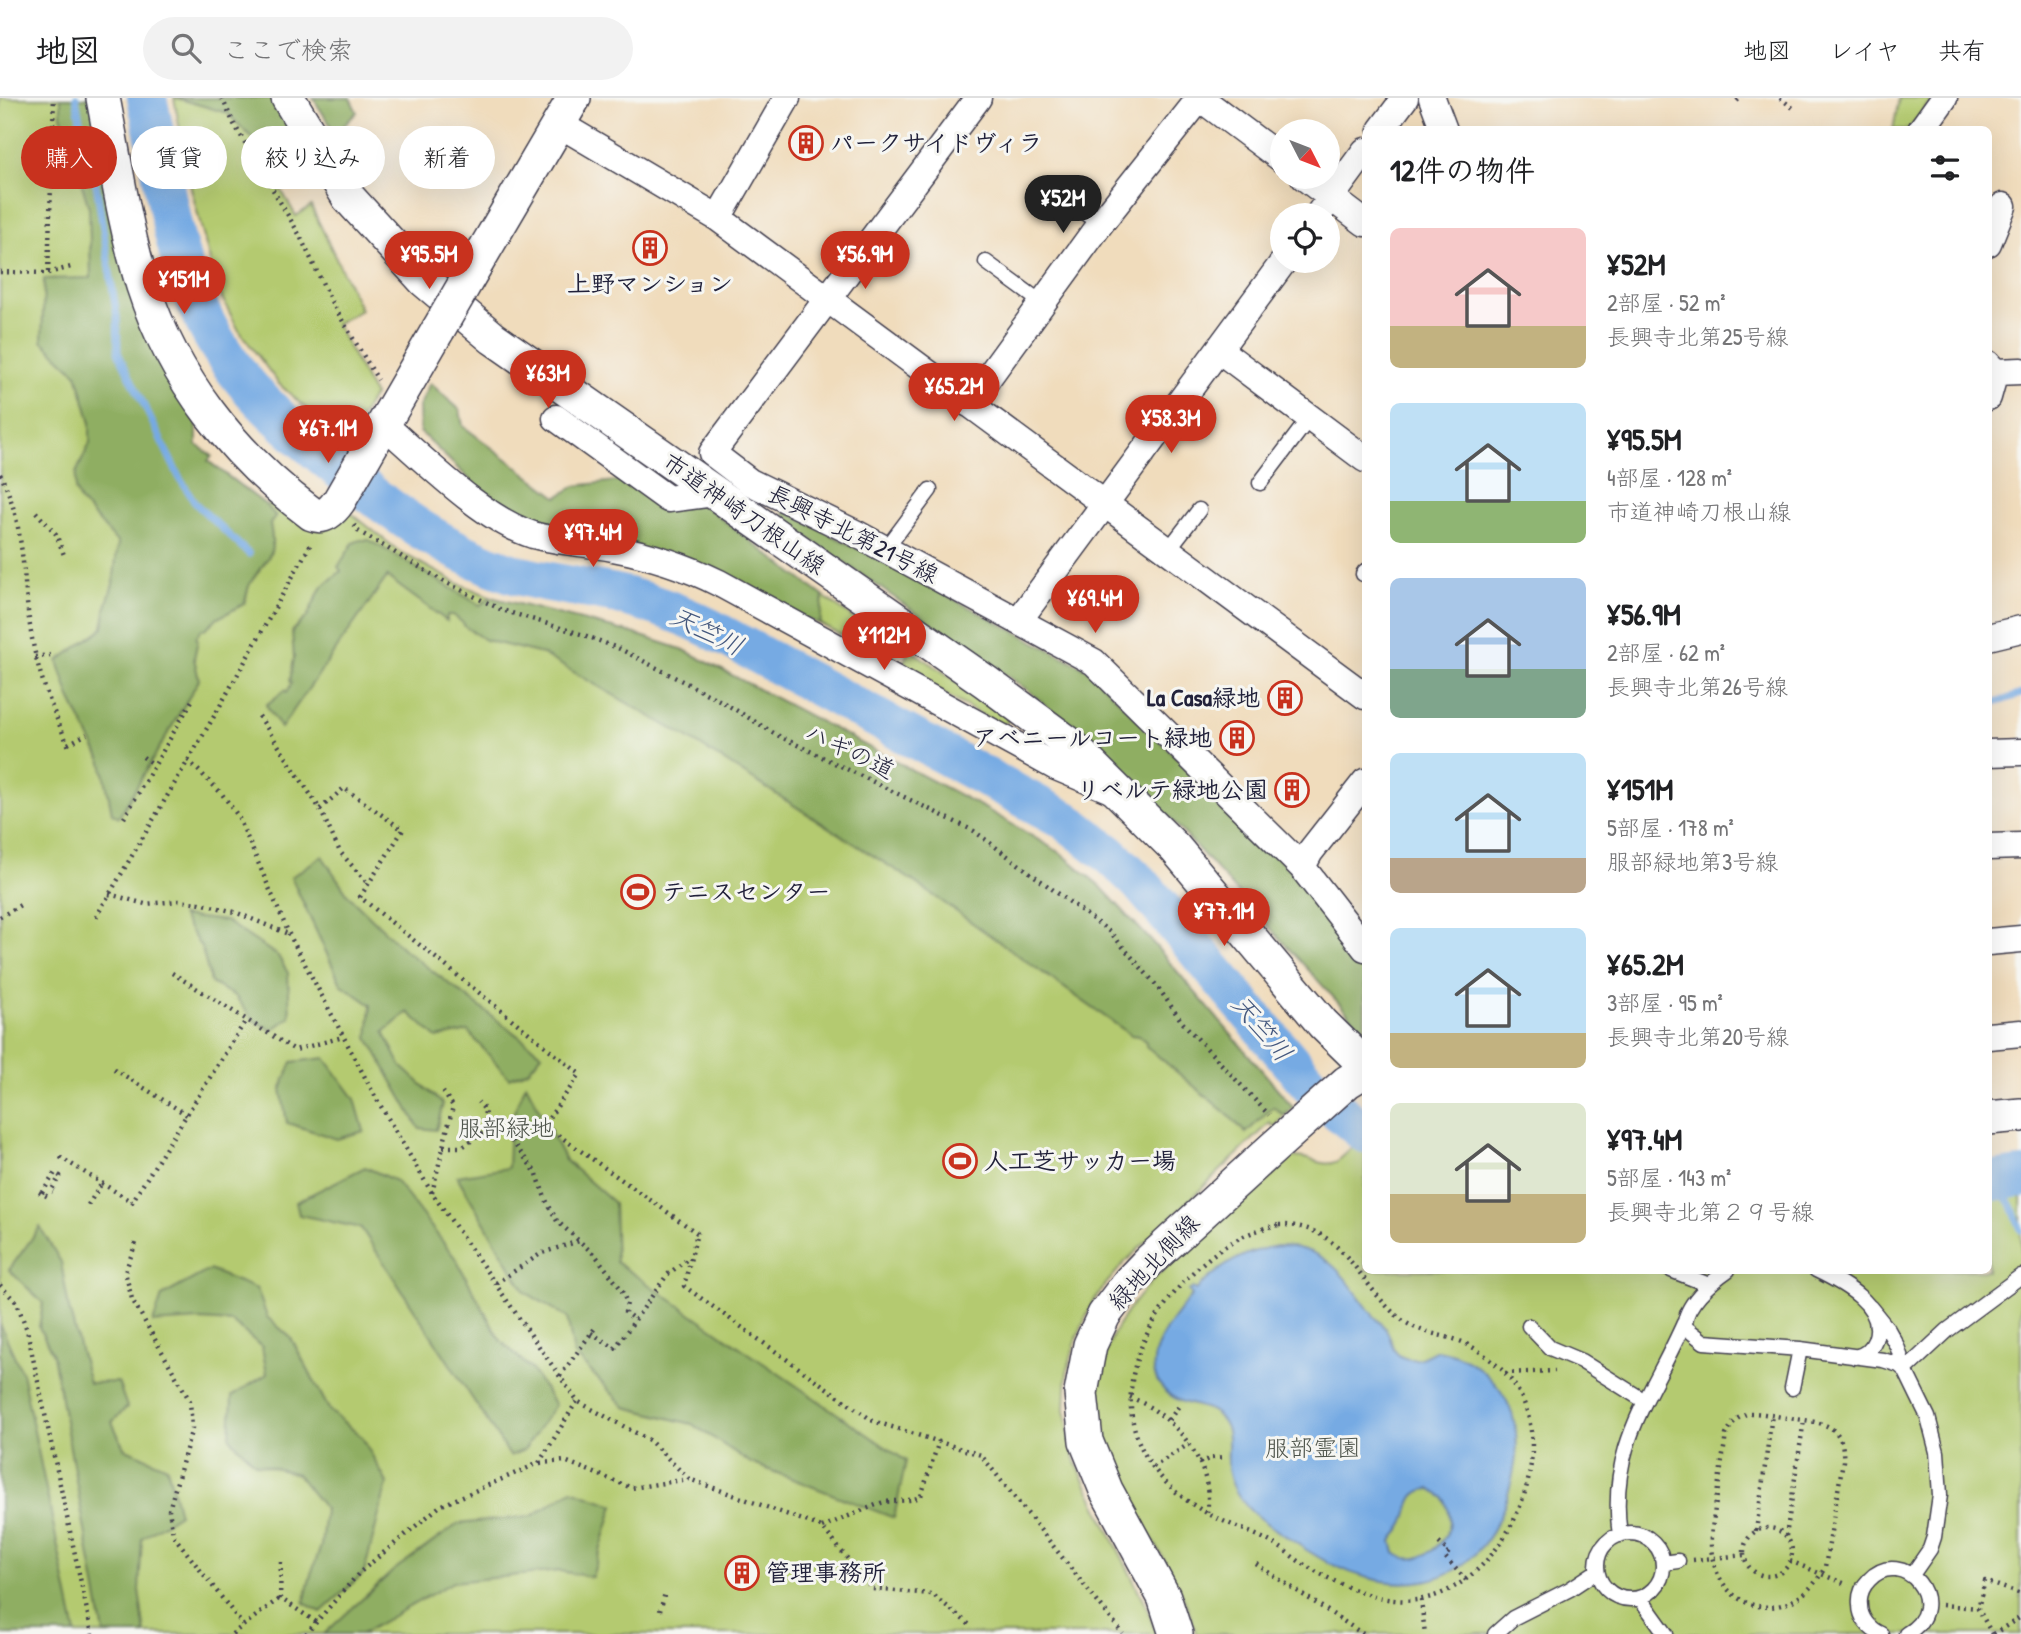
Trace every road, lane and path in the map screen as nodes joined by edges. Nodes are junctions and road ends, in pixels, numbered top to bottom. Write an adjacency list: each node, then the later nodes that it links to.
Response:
1 (54, 98): 30 (path)
2 (103, 98): 50 (street)
3 (222, 98): 37 (path)
4 (288, 98): 46 (street, 市道神崎刀根山線)
5 (787, 98): 23 (street)
6 (978, 98): 32 (street)
7 (1200, 98): 17 (street); 25 (street)
8 (1405, 98): 14 (street)
9 (1432, 98): 15 (street)
10 (1780, 98): 12 (path)
11 (1944, 98): 16 (street)
12 (1793, 108)
13 (567, 111): 23 (street); 41 (street, bridge)
14 (1384, 126)
15 (1442, 126)
16 (1924, 126)
17 (1270, 150)
18 (1362, 156): 20 (street)
19 (1049, 187): 25 (lane)
20 (1326, 203)
21 (2004, 207): 26 (street)
22 (1340, 213): 24 (street)
23 (718, 218): 32 (street)
24 (1362, 222)
25 (1100, 224): 33 (street)
26 (1992, 234)
27 (986, 262): 33 (lane)
28 (71, 267): 30 (path)
29 (0, 272): 30 (path)
30 (48, 272)
31 (1275, 273): 34 (street)
32 (828, 300): 38 (street); 51 (street, 長興寺北第21号線)
33 (1042, 303): 38 (street)
34 (1219, 350): 39 (street); 47 (street)
35 (1992, 368): 36 (street)
36 (2021, 371)
37 (385, 390)
38 (969, 404): 47 (street)
39 (1310, 417): 42 (street); 44 (lane)
40 (556, 418): 46 (street)
41 (383, 424): 50 (street); 58 (street)
42 (1362, 457)
43 (0, 474): 60 (path)
44 (1260, 483)
45 (930, 490): 51 (lane)
46 (714, 493): 56 (street, 市道神崎刀根山線)
47 (1105, 503): 52 (street); 54 (street)
48 (1199, 510): 52 (lane)
49 (36, 512): 53 (path)
50 (330, 517): 68 (path); 97 (path, ハギの道)
51 (886, 549): 54 (street, 長興寺北第21号線)
52 (1168, 550): 61 (street)
53 (64, 555)
54 (1019, 620): 76 (street, 長興寺北第21号線)
55 (2021, 629): 57 (street)
56 (910, 630): 58 (street); 71 (street, 市道神崎刀根山線)
57 (1992, 636)
58 (846, 652): 71 (street)
59 (50, 655): 60 (path)
60 (35, 657): 64 (path)
61 (1362, 694)
62 (193, 699): 69 (path)
63 (259, 716): 72 (path)
64 (87, 734)
65 (2021, 751): 66 (street)
66 (1992, 754)
67 (143, 758): 69 (path)
68 (188, 760): 78 (path); 82 (path)
69 (154, 765): 73 (path)
70 (1362, 786): 76 (street)
71 (1118, 793): 92 (street, 市道神崎刀根山線)
72 (320, 809): 77 (path); 77 (path)
73 (124, 818)
74 (2021, 846): 75 (street)
75 (1992, 847)
76 (1302, 867): 85 (street, 長興寺北第21号線)
77 (369, 886): 108 (path)
78 (109, 894): 81 (path); 82 (path)
79 (22, 904): 80 (path)
80 (0, 917)
81 (96, 917)
82 (289, 934): 90 (path)
83 (2021, 939): 84 (street)
84 (1992, 942)
85 (1362, 944)
86 (172, 973): 87 (path)
87 (246, 1020): 90 (path); 95 (path)
88 (2021, 1033): 89 (street)
89 (1992, 1036)
90 (343, 1037): 103 (path)
91 (114, 1069): 95 (path)
92 (1359, 1073): 178 (street, 緑地北側線)
93 (443, 1092): 100 (path)
94 (478, 1102): 99 (path)
95 (187, 1115): 102 (path)
96 (2021, 1115): 98 (street)
97 (1270, 1116)
98 (1992, 1118)
99 (485, 1123): 100 (path); 106 (path)
100 (443, 1147): 103 (path)
101 (60, 1157): 102 (path)
102 (102, 1183): 105 (path)
103 (432, 1193): 113 (path)
104 (52, 1195): 104 (path)
105 (88, 1205)
106 (580, 1240): 113 (path); 117 (path)
107 (136, 1243): 171 (path)
108 (691, 1256): 117 (path); 136 (path)
109 (1682, 1274): 114 (lane)
110 (1723, 1274): 114 (lane)
111 (1823, 1274): 116 (lane)
112 (2021, 1276): 125 (lane)
113 (496, 1283): 127 (path)
114 (1709, 1284): 118 (lane)
115 (0, 1285): 174 (path)
116 (1870, 1307): 123 (lane); 125 (lane)
117 (635, 1320): 127 (path)
118 (1684, 1323): 120 (lane); 122 (lane)
119 (1529, 1326): 124 (lane)
120 (1704, 1342): 121 (lane); 122 (lane)
121 (1800, 1349): 123 (lane); 128 (lane)
122 (1669, 1357): 130 (lane)
123 (1853, 1357): 125 (lane)
124 (1591, 1367): 126 (path); 130 (lane)
125 (1905, 1370): 158 (lane)
126 (1505, 1373): 129 (path); 159 (path)
127 (560, 1376): 131 (path)
128 (1792, 1388)
129 (1130, 1397): 134 (path); 141 (path)
130 (1643, 1400): 146 (lane)
131 (577, 1401): 139 (path); 142 (path)
132 (1181, 1403): 134 (path)
133 (1772, 1416): 135 (path); 145 (path); 150 (path)
134 (1169, 1420): 137 (path)
135 (1804, 1420): 147 (path); 157 (path)
136 (939, 1441): 144 (path); 177 (path)
137 (1189, 1444): 140 (path); 141 (path)
138 (1225, 1457): 140 (path)
139 (539, 1463): 142 (path); 170 (path)
140 (1199, 1463): 143 (path)
141 (1153, 1467): 143 (path)
142 (689, 1479): 144 (path)
143 (1207, 1513): 165 (path)
144 (822, 1527): 172 (path)
145 (1756, 1531): 147 (path); 149 (path)
146 (1620, 1535): 154 (lane); 156 (lane)
147 (1786, 1536): 152 (path)
148 (1439, 1543): 159 (path)
149 (1744, 1555): 150 (path); 152 (path)
150 (1712, 1558): 157 (path)
151 (1678, 1561): 154 (lane)
152 (1790, 1561): 157 (path)
153 (281, 1562): 163 (path)
154 (1663, 1563): 164 (lane)
155 (1256, 1564): 179 (path)
156 (1597, 1572): 164 (lane); 181 (lane)
157 (1821, 1574): 160 (path)
158 (1912, 1575): 160 (lane); 166 (lane)
159 (1466, 1580): 165 (path)
160 (1856, 1589): 183 (lane)
161 (665, 1593): 168 (path)
162 (2021, 1594): 167 (path)
163 (280, 1598): 170 (path); 171 (path)
164 (1640, 1598): 182 (lane)
165 (1421, 1600): 180 (path)
166 (1927, 1604): 167 (path); 173 (lane)
167 (1978, 1608): 184 (path)
168 (660, 1611)
169 (2021, 1617): 184 (path)
170 (316, 1622): 176 (path)
171 (243, 1625): 175 (path)
172 (971, 1626)
173 (1914, 1632)
174 (92, 1634)
175 (232, 1634)
176 (306, 1634)
177 (1124, 1634)
178 (1176, 1634)
179 (1363, 1634)
180 (1425, 1634)
181 (1494, 1634)
182 (1666, 1634)
183 (1878, 1634)
184 (1992, 1634)

